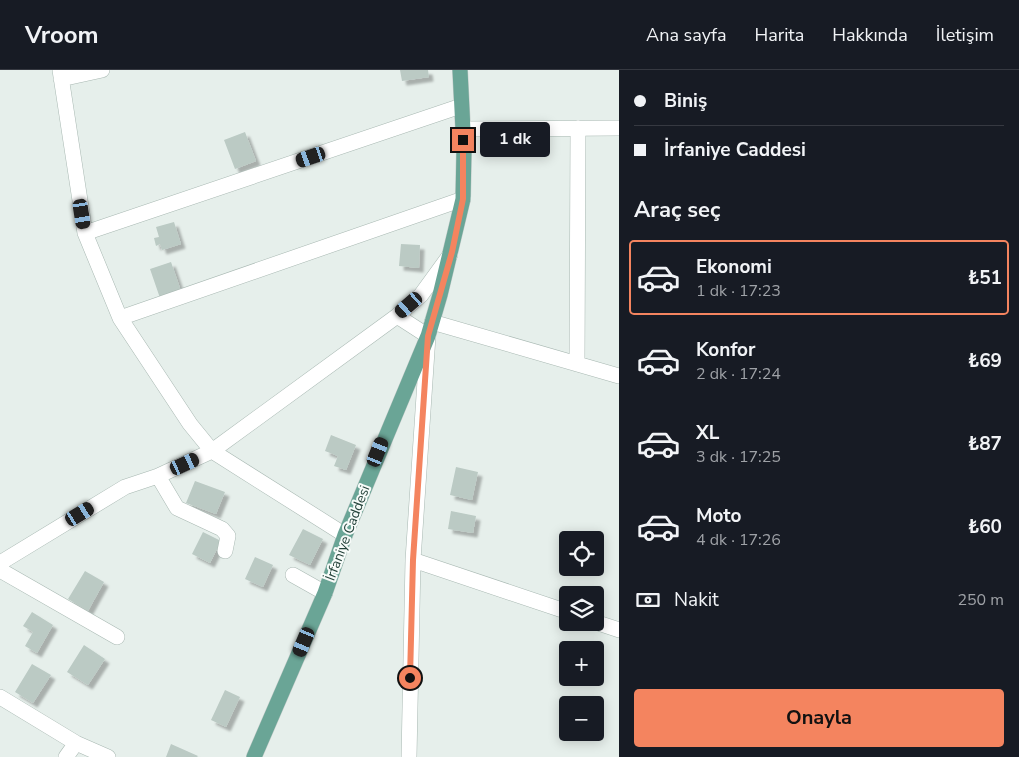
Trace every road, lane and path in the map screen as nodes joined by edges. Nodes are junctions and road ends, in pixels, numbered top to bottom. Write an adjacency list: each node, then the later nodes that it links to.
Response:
1 (102, 70): 3 (street)
2 (460, 70): 4 (main road, İrfaniye Caddesi)
3 (60, 74): 9 (street)
4 (461, 106): 7 (main road, İrfaniye Caddesi); 9 (street)
5 (578, 128): 6 (street); 7 (street); 14 (street)
6 (619, 128)
7 (462, 129): 8 (main road, İrfaniye Caddesi)
8 (463, 199): 10 (main road, İrfaniye Caddesi); 12 (street)
9 (85, 233): 12 (street)
10 (452, 252): 11 (street); 13 (main road, İrfaniye Caddesi)
11 (397, 316): 13 (street); 16 (street)
12 (120, 318): 16 (street)
13 (430, 329): 14 (street); 18 (main road, İrfaniye Caddesi); 20 (street)
14 (577, 364): 15 (street)
15 (619, 376)
16 (212, 451): 17 (street); 18 (street)
17 (158, 476): 19 (street); 21 (street)
18 (344, 535): 24 (main road, İrfaniye Caddesi)
19 (225, 550)
20 (413, 560): 25 (street); 34 (street)
21 (0, 563)
22 (0, 570): 28 (street)
23 (293, 575): 24 (street)
24 (325, 593): 33 (main road, İrfaniye Caddesi)
25 (559, 609)
26 (604, 625): 27 (street)
27 (619, 630)
28 (116, 636)
29 (0, 697): 30 (street)
30 (76, 742): 31 (street); 32 (street)
31 (66, 757)
32 (108, 757)
33 (254, 757)
34 (409, 757)

